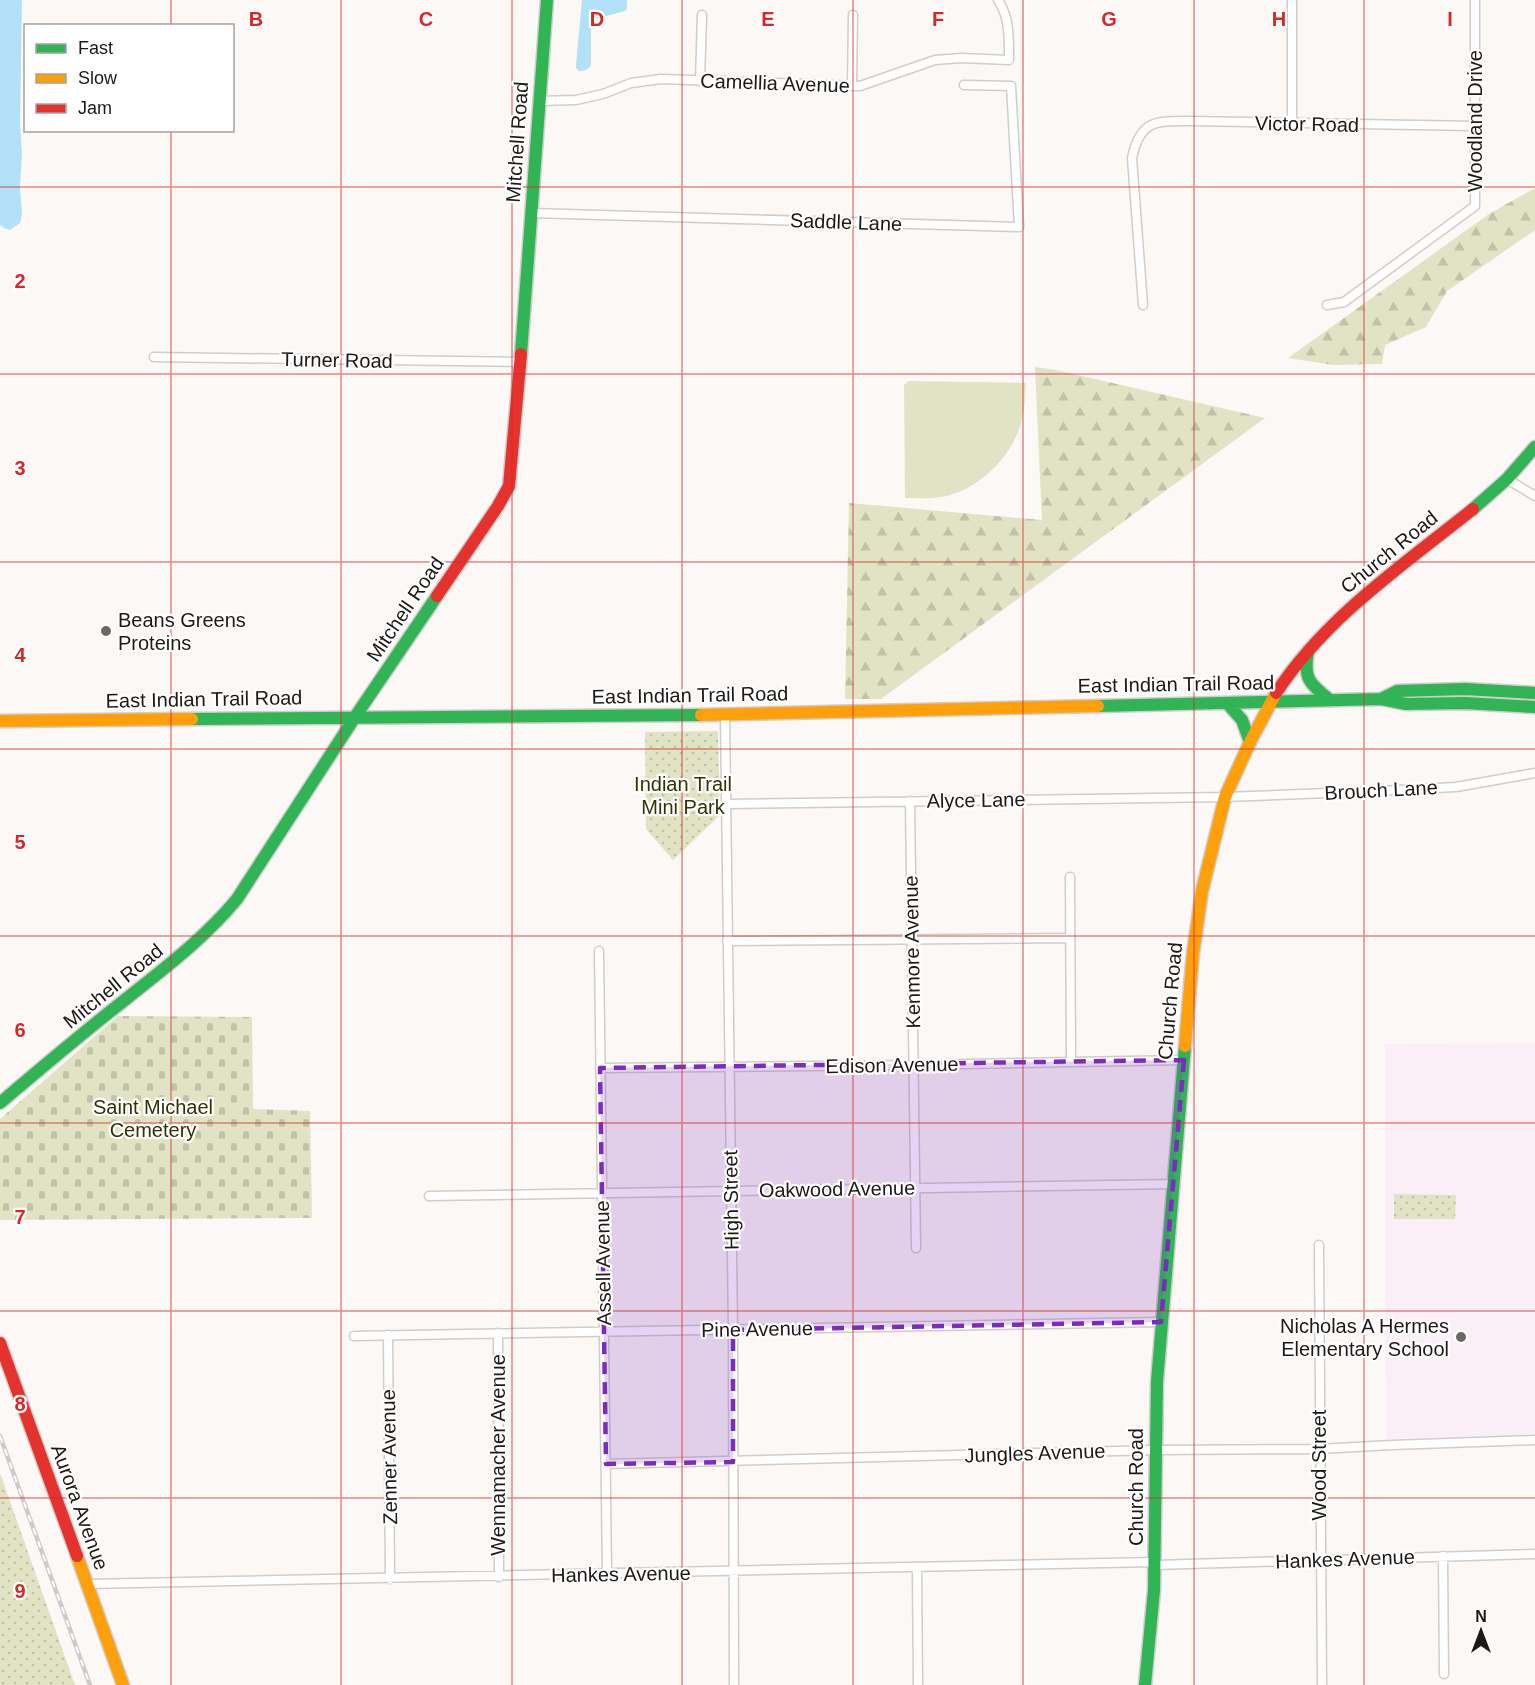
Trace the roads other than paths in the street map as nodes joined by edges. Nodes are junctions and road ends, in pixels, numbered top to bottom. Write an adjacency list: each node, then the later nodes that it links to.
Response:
1 (547, 0): 10 (street, Mitchell Road)
2 (998, 0): 9 (street, Camellia Avenue)
3 (1292, 0): 11 (street)
4 (1475, 0): 12 (street, Woodland Drive)
5 (702, 15): 7 (street)
6 (853, 15): 9 (street)
7 (700, 81): 9 (street, Camellia Avenue); 10 (street, Camellia Avenue)
8 (963, 85): 13 (street, Saddle Lane)
9 (852, 86)
10 (539, 102): 13 (street, Mitchell Road)
11 (1292, 124): 12 (street, Victor Road); 14 (street, Victor Road)
12 (1475, 126): 15 (street, Woodland Drive)
13 (531, 213): 17 (street, Mitchell Road)
14 (1143, 305)
15 (1327, 306)
16 (154, 357): 17 (street, Turner Road)
17 (520, 362): 29 (street, Mitchell Road)
18 (1535, 447): 19 (street, Church Road)
19 (1507, 479): 20 (street); 21 (street, Church Road)
20 (1535, 496)
21 (1309, 650): 24 (street); 25 (street, Church Road)
22 (1535, 693): 23 (street, East Indian Trail Road)
23 (1381, 699): 24 (street, East Indian Trail Road); 27 (street, East Indian Trail Road)
24 (1330, 700): 25 (street, East Indian Trail Road)
25 (1271, 702): 26 (street, East Indian Trail Road); 31 (street, Church Road)
26 (1227, 703): 28 (street, East Indian Trail Road); 31 (street)
27 (1535, 707)
28 (725, 714): 29 (street, East Indian Trail Road); 35 (street, High Street)
29 (355, 717): 30 (street, East Indian Trail Road); 46 (street, Mitchell Road)
30 (0, 722)
31 (1250, 742): 33 (street, Church Road)
32 (1535, 773): 33 (street, Brouch Lane)
33 (1225, 797): 34 (street, Alyce Lane); 41 (street, Church Road)
34 (910, 801): 35 (street, Alyce Lane); 38 (street, Kenmore Avenue)
35 (726, 804): 39 (street, High Street)
36 (1070, 877): 37 (street)
37 (1070, 938): 38 (street); 42 (street)
38 (911, 940): 39 (street); 43 (street, Kenmore Avenue)
39 (727, 941): 44 (street, High Street)
40 (599, 951): 45 (street, Assell Avenue)
41 (1184, 1060): 42 (street, Edison Avenue); 47 (street, Church Road)
42 (1071, 1062): 43 (street, Edison Avenue)
43 (913, 1065): 44 (street, Edison Avenue); 48 (street, Kenmore Avenue)
44 (729, 1066): 45 (street, Edison Avenue); 49 (street, High Street)
45 (600, 1068): 50 (street, Assell Avenue)
46 (0, 1103)
47 (1173, 1184): 48 (street, Oakwood Avenue); 54 (street, Church Road)
48 (915, 1188): 49 (street, Oakwood Avenue); 53 (street, Kenmore Avenue)
49 (731, 1191): 50 (street, Oakwood Avenue); 55 (street, High Street)
50 (603, 1193): 51 (street, Oakwood Avenue); 56 (street, Assell Avenue)
51 (429, 1196)
52 (1318, 1245): 62 (street, Wood Street)
53 (916, 1248)
54 (1161, 1322): 55 (street, Pine Avenue); 63 (street, Church Road)
55 (733, 1330): 56 (street, Pine Avenue); 64 (street, High Street)
56 (604, 1332): 57 (street, Pine Avenue); 65 (street, Assell Avenue)
57 (498, 1333): 58 (street, Pine Avenue); 73 (street, Wennamacher Avenue)
58 (388, 1335): 59 (street, Pine Avenue); 74 (street, Zenner Avenue)
59 (354, 1336)
60 (0, 1343): 75 (street, Aurora Avenue)
61 (1535, 1440): 62 (street, Jungles Avenue)
62 (1319, 1449): 63 (street, Jungles Avenue); 68 (street, Wood Street)
63 (1156, 1450): 64 (street, Jungles Avenue); 69 (street, Church Road)
64 (733, 1461): 65 (street, Jungles Avenue); 71 (street, High Street)
65 (606, 1464): 72 (street, Assell Avenue)
66 (1535, 1554): 67 (street, Hankes Avenue)
67 (1443, 1556): 68 (street, Hankes Avenue); 76 (street)
68 (1320, 1560): 69 (street, Hankes Avenue); 81 (street, Wood Street)
69 (1155, 1563): 70 (street, Hankes Avenue); 80 (street, Church Road)
70 (917, 1567): 71 (street, Hankes Avenue); 79 (street)
71 (735, 1572): 72 (street, Hankes Avenue); 78 (street, High Street)
72 (607, 1574): 73 (street, Hankes Avenue)
73 (499, 1577): 74 (street, Hankes Avenue)
74 (390, 1579): 75 (street, Hankes Avenue)
75 (88, 1584): 77 (street, Aurora Avenue)
76 (1444, 1674)
77 (123, 1685)
78 (734, 1685)
79 (918, 1685)
80 (1145, 1685)
81 (1322, 1685)

